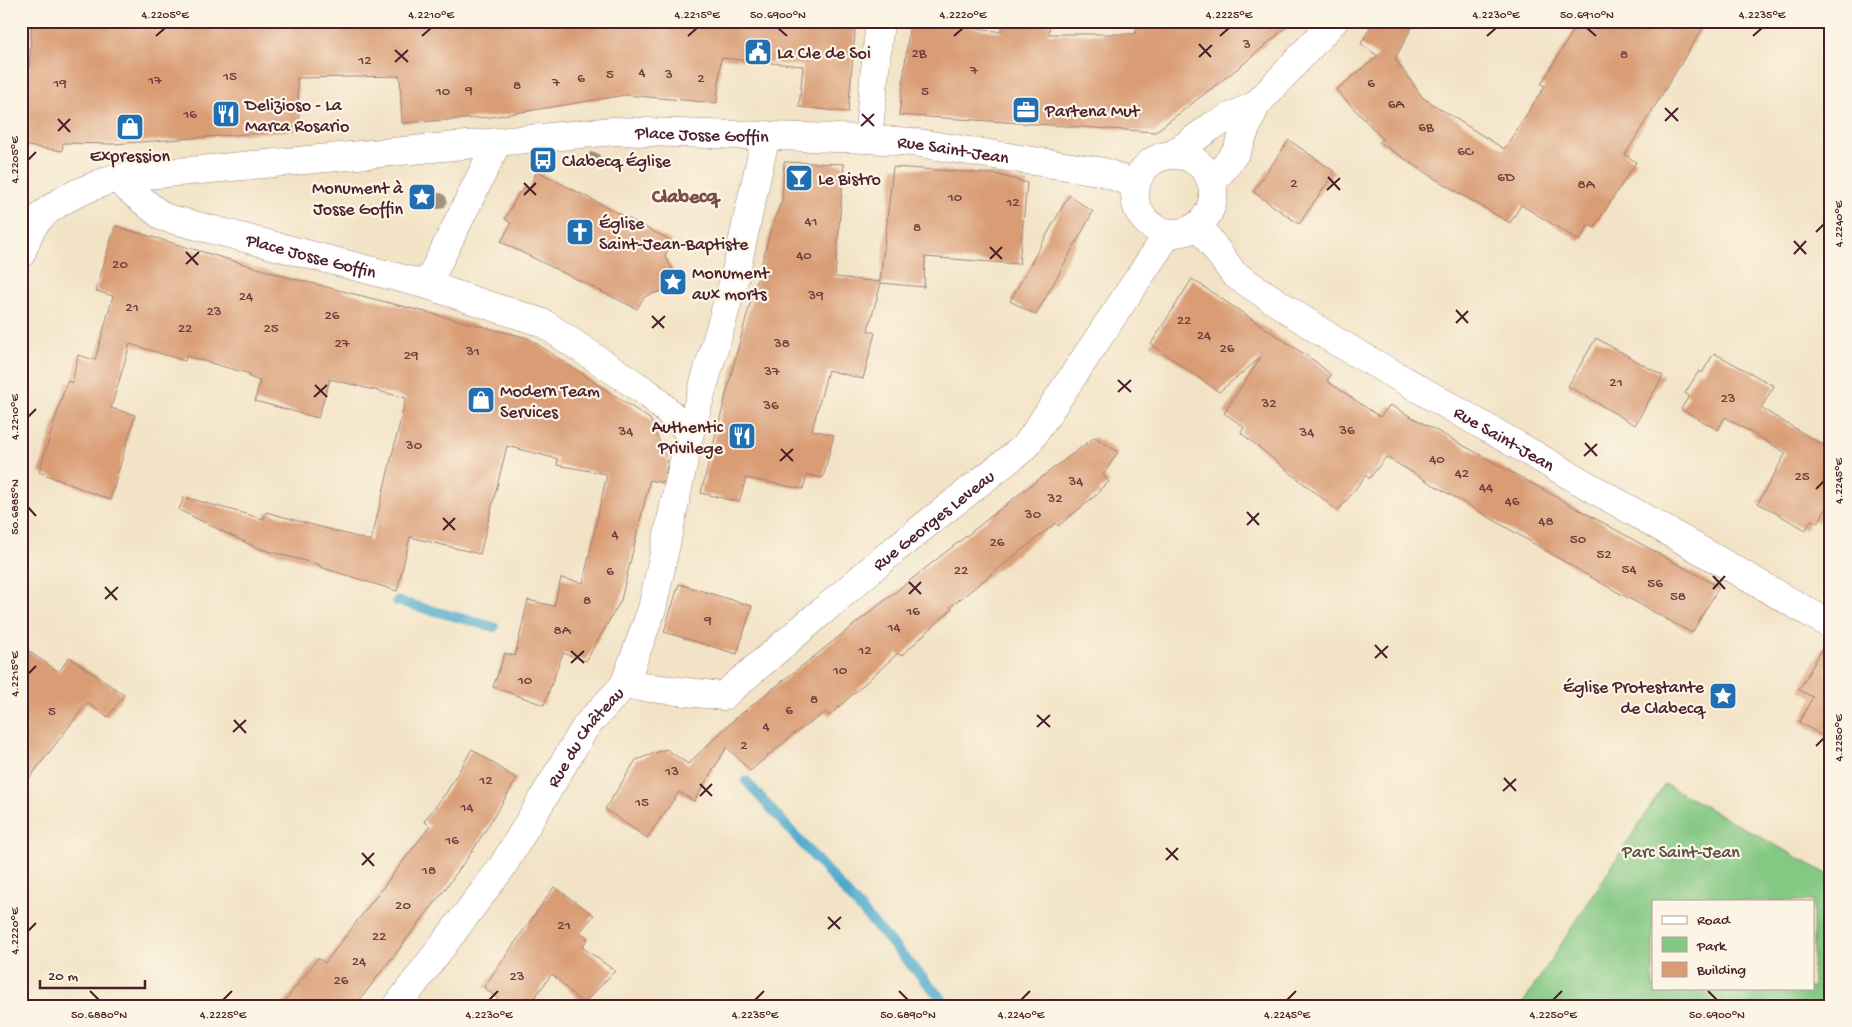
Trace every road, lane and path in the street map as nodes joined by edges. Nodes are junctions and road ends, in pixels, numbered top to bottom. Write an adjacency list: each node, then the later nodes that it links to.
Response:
1 (880, 21): 5 (street)
2 (1334, 21): 3 (street)
3 (1256, 105): 7 (street); 9 (street)
4 (766, 135): 5 (street, Rue Saint-Jean); 6 (street, Place Josse Goffin); 16 (street, Place Josse Goffin)
5 (868, 139): 10 (street, Rue Saint-Jean)
6 (497, 144): 8 (street, Place Josse Goffin); 15 (street)
7 (1172, 155): 9 (street); 10 (street)
8 (115, 178): 11 (street); 15 (street, Place Josse Goffin)
9 (1213, 182): 12 (street)
10 (1136, 185): 13 (street)
11 (27, 219): 14 (street)
12 (1199, 226): 13 (street); 17 (street, Rue Saint-Jean)
13 (1168, 234): 18 (street, Rue Georges Leveau)
14 (21, 254)
15 (427, 285): 16 (street, Place Josse Goffin)
16 (690, 432): 18 (street, Rue du Château)
17 (1831, 625)
18 (624, 685): 19 (street, Rue du Château)
19 (397, 1006)

